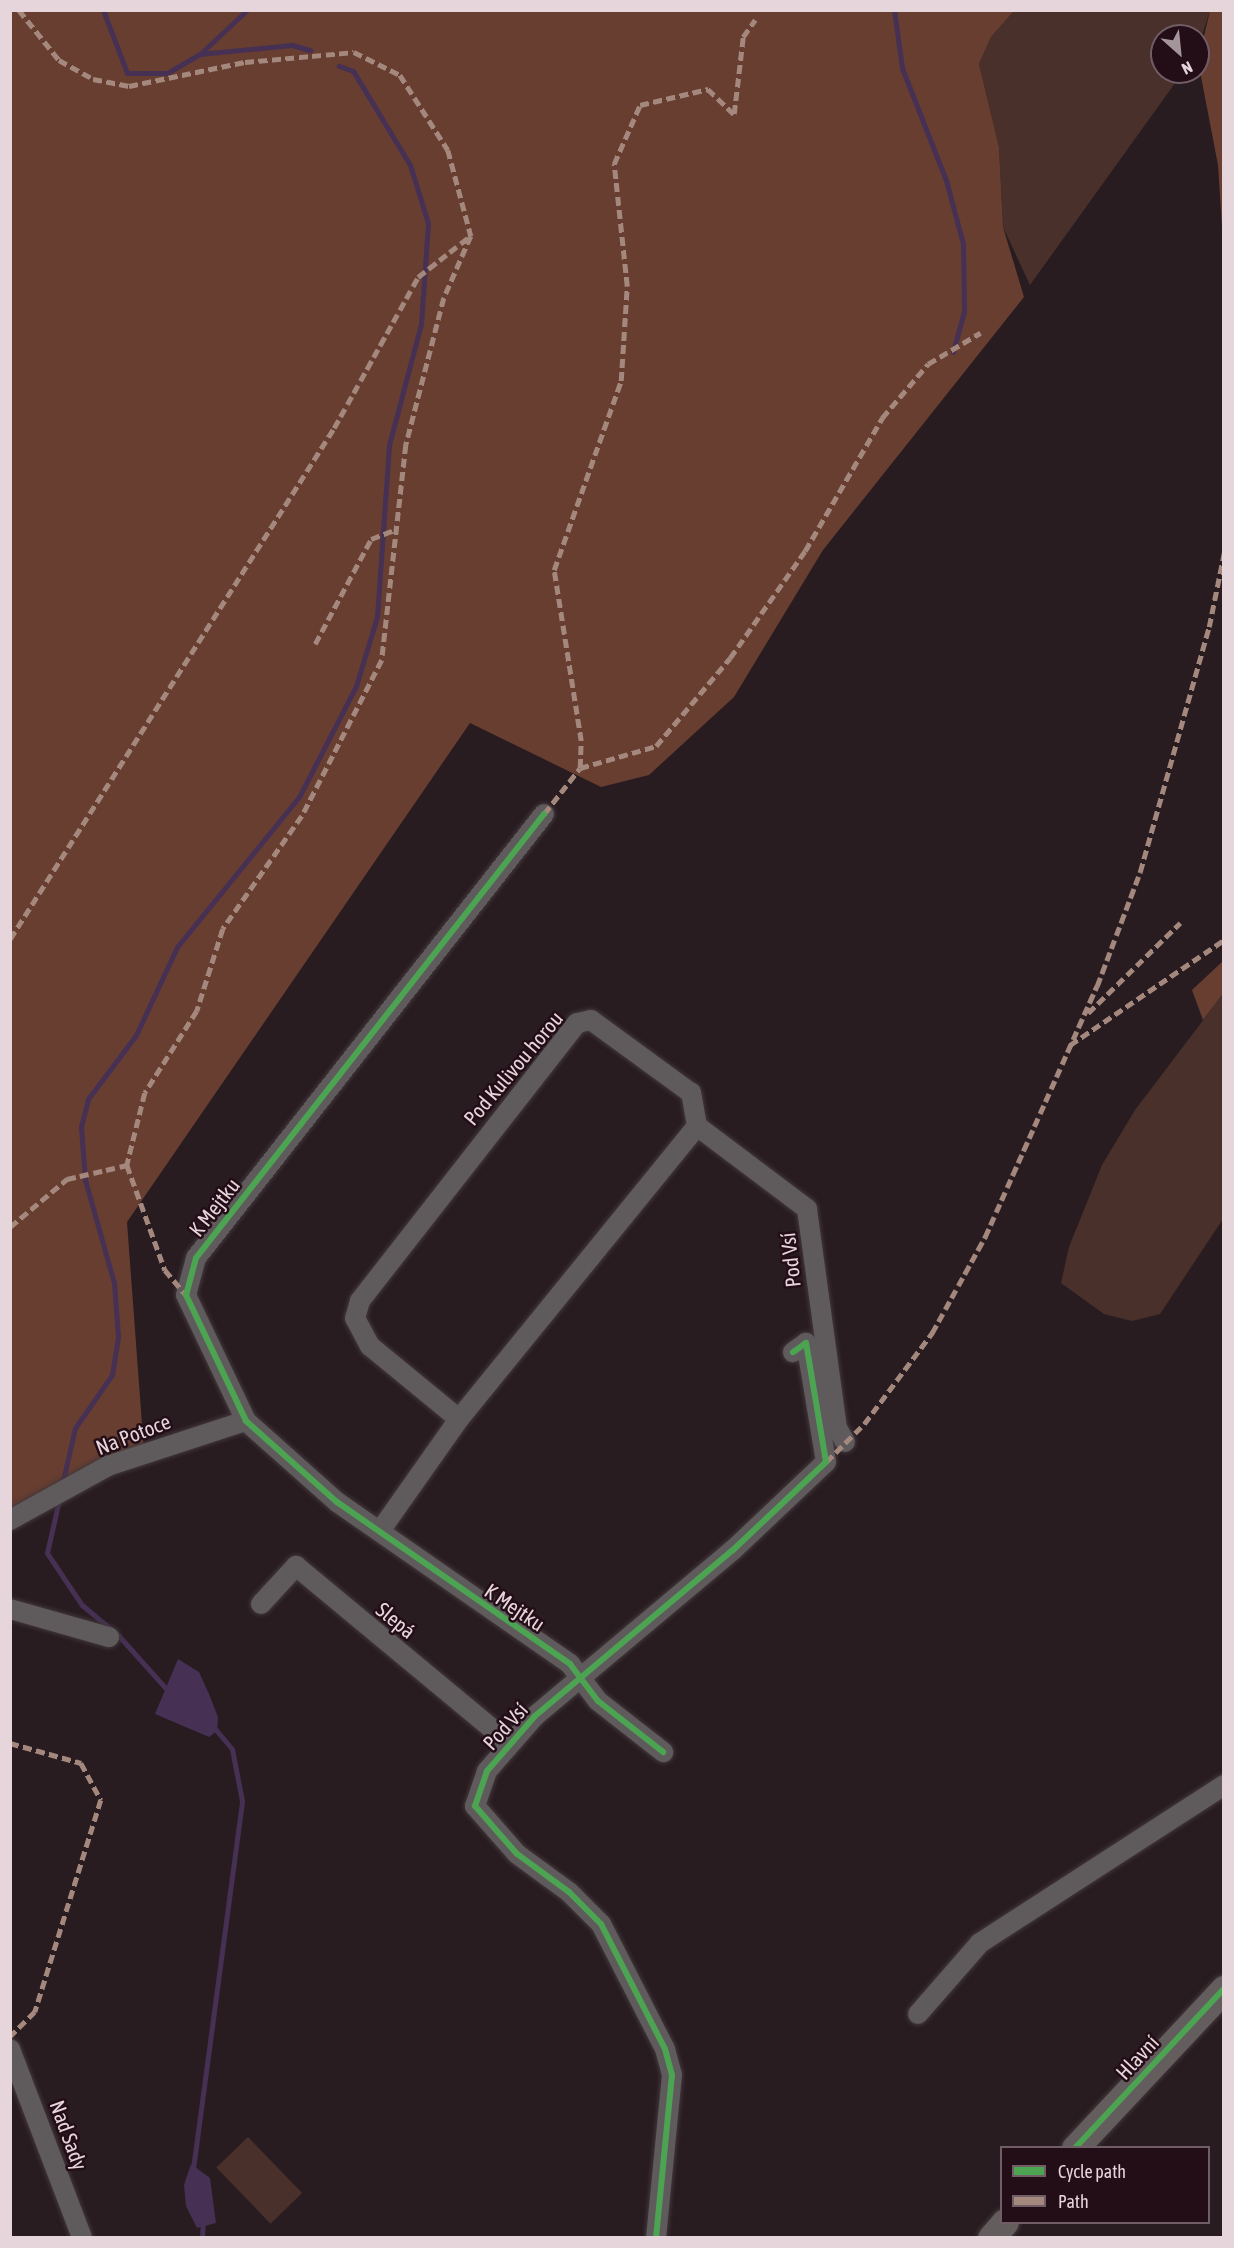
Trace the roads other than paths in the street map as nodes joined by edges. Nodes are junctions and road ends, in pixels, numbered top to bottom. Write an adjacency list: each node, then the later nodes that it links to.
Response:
1 (544, 814): 5 (street, K Mejtku)
2 (697, 1126): 4 (street); 4 (street, Pod Kulivou horou); 6 (street, Pod Vsí)
3 (793, 1352): 12 (street, Pod Vsí)
4 (459, 1419): 8 (street)
5 (246, 1421): 7 (street, Na Potoce); 8 (street, K Mejtku)
6 (845, 1442)
7 (10, 1520)
8 (380, 1531): 12 (street, K Mejtku)
9 (261, 1604): 13 (street, Slepá)
10 (10, 1609): 11 (street)
11 (109, 1637)
12 (578, 1677): 13 (street, Pod Vsí); 14 (street, K Mejtku)
13 (508, 1742): 24 (street, Pod Vsí)
14 (663, 1752)
15 (1224, 1785): 17 (street)
16 (1224, 1989): 21 (main road, Hlavní)
17 (918, 2014)
18 (10, 2049): 20 (street, Nad Sady)
19 (10, 2073): 20 (street)
20 (25, 2087): 23 (street, Nad Sady)
21 (1078, 2146)
22 (1004, 2224): 25 (main road)
23 (82, 2238)
24 (656, 2238)
25 (991, 2238)

